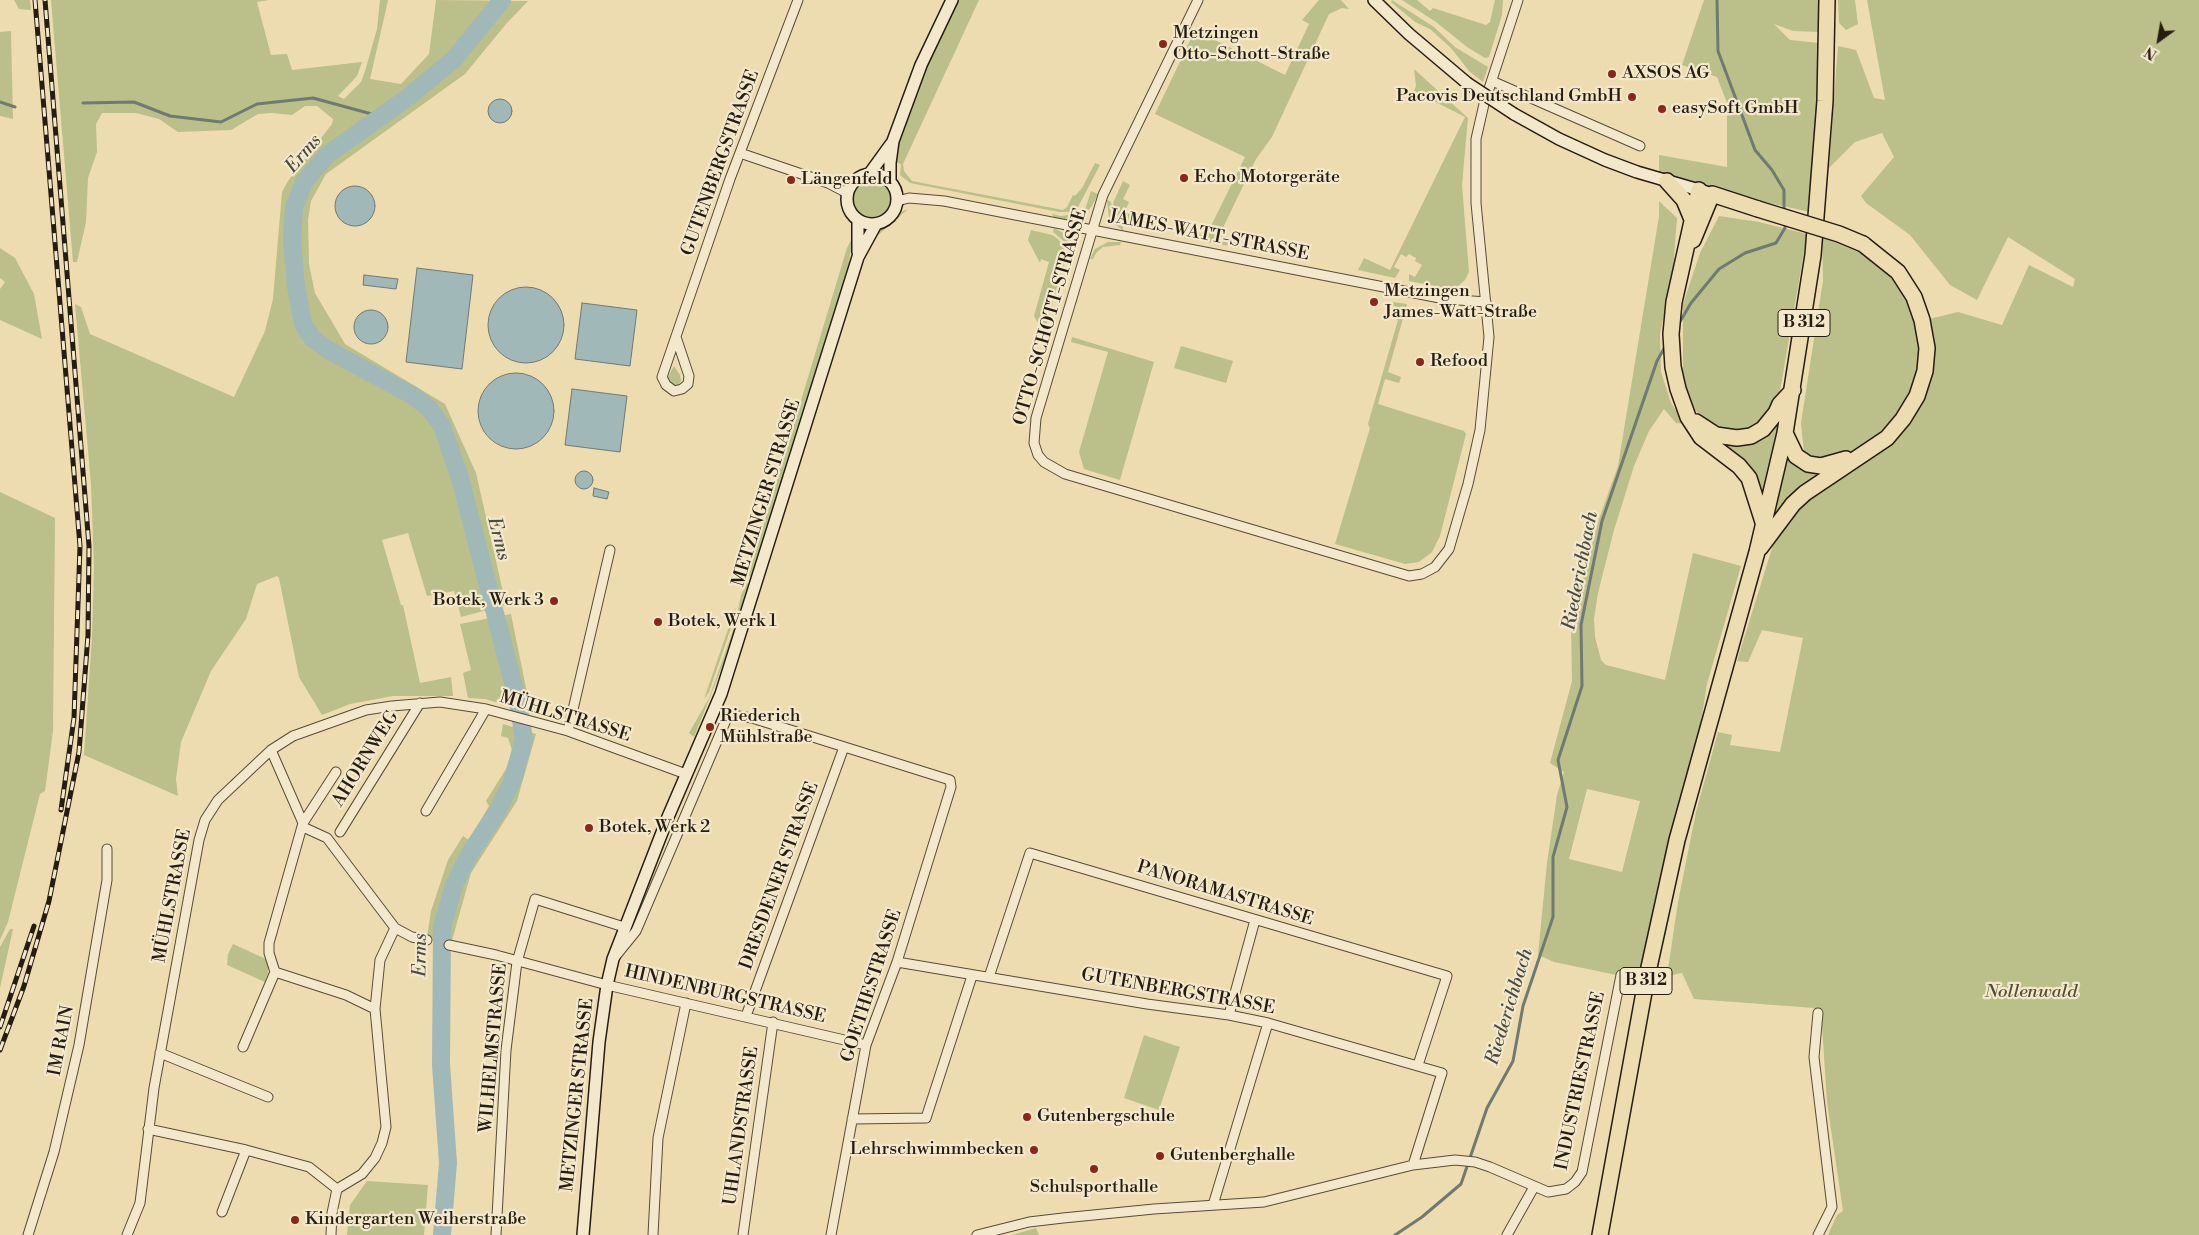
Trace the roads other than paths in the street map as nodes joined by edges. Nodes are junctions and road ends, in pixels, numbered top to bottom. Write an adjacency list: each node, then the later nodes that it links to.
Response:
1 (798, 0): 10 (street, GUTENBERGSTRASSE)
2 (952, 0): 8 (street)
3 (1198, 0): 20 (street, OTTO-SCHOTT-STRASSE)
4 (1374, 0): 13 (street, bridge)
5 (1518, 0): 7 (street)
6 (1827, 0): 25 (highway, B 312)
7 (1492, 81): 9 (street); 23 (street)
8 (893, 141): 11 (street); 12 (street)
9 (1640, 146)
10 (740, 153): 15 (street); 24 (street, GUTENBERGSTRASSE)
11 (870, 173): 12 (street); 15 (street)
12 (890, 180): 16 (street)
13 (1667, 181): 14 (street); 17 (highway)
14 (1705, 192): 17 (highway); 21 (highway); 28 (highway, bridge)
15 (847, 193): 18 (street)
16 (898, 201): 19 (street); 20 (street, JAMES-WATT-STRASSE)
17 (1692, 217): 21 (highway)
18 (858, 220): 19 (street); 22 (street, METZINGER STRASSE)
19 (876, 224): 22 (street, METZINGER STRASSE)
20 (1093, 229): 23 (street, JAMES-WATT-STRASSE); 23 (street, OTTO-SCHOTT-STRASSE)
21 (1686, 254): 26 (highway)
22 (858, 256): 38 (street, METZINGER STRASSE)
23 (1486, 302)
24 (676, 337): 24 (street, GUTENBERGSTRASSE)
25 (1793, 390): 26 (highway); 27 (highway, B 312)
26 (1688, 417): 29 (highway)
27 (1785, 433): 28 (highway); 29 (highway, B 312)
28 (1871, 449): 31 (highway)
29 (1764, 523): 31 (highway, B 312)
30 (610, 550): 34 (street)
31 (1757, 552): 86 (highway, B 312)
32 (420, 702): 33 (street, MÜHLSTRASSE); 36 (street, MÜHLSTRASSE); 41 (street, AHORNWEG)
33 (486, 709): 34 (street, MÜHLSTRASSE); 39 (street)
34 (568, 731): 38 (street, MÜHLSTRASSE)
35 (844, 747): 48 (street, METZINGER STRASSE); 50 (street, GOETHESTRASSE); 60 (street, DRESDENER STRASSE)
36 (271, 750): 40 (street); 65 (street, MÜHLSTRASSE)
37 (336, 772): 40 (street)
38 (686, 774): 44 (street, METZINGER STRASSE)
39 (426, 811)
40 (303, 825): 45 (street); 51 (street)
41 (340, 832)
42 (107, 849): 76 (street, IM RAIN)
43 (1255, 920): 54 (street, PANORAMASTRASSE); 59 (street); 66 (street, PANORAMASTRASSE)
44 (624, 927): 48 (street, METZINGER STRASSE); 49 (street, WILHELMSTRASSE)
45 (395, 928): 46 (street); 57 (street)
46 (428, 940)
47 (449, 945): 49 (street, WILHELMSTRASSE)
48 (613, 959): 55 (street, METZINGER STRASSE)
49 (517, 962): 55 (street, HINDENBURGSTRASSE); 79 (street, WILHELMSTRASSE)
50 (897, 962): 53 (street, GUTENBERGSTRASSE); 63 (street, GOETHESTRASSE)
51 (275, 972): 57 (street); 64 (street)
52 (1621, 975): 72 (street, INDUSTRIESTRASSE)
53 (972, 976): 54 (street, GUTENBERGSTRASSE); 68 (street)
54 (989, 977): 59 (street, GUTENBERGSTRASSE)
55 (607, 985): 56 (street, HINDENBURGSTRASSE); 80 (street, METZINGER STRASSE)
56 (686, 1003): 60 (street, HINDENBURGSTRASSE); 81 (street)
57 (375, 1009): 73 (street)
58 (1818, 1013): 87 (street)
59 (1229, 1015): 62 (street, GUTENBERGSTRASSE)
60 (746, 1016): 61 (street, HINDENBURGSTRASSE)
61 (773, 1022): 63 (street, HINDENBURGSTRASSE); 82 (street, UHLANDSTRASSE)
62 (1268, 1023): 66 (street, GUTENBERGSTRASSE); 74 (street)
63 (866, 1045): 68 (street, GOETHESTRASSE)
64 (243, 1047)
65 (160, 1053): 67 (street); 69 (street, MÜHLSTRASSE)
66 (1418, 1066): 71 (street, GUTENBERGSTRASSE)
67 (268, 1097)
68 (852, 1119): 83 (street, GOETHESTRASSE)
69 (148, 1129): 70 (street); 77 (street, MÜHLSTRASSE)
70 (246, 1150): 73 (street); 75 (street)
71 (1413, 1165): 72 (street); 74 (street)
72 (1534, 1187): 85 (street, INDUSTRIESTRASSE)
73 (337, 1189): 78 (street)
74 (1214, 1205): 84 (street)
75 (222, 1212)
76 (28, 1235)
77 (127, 1235)
78 (331, 1235)
79 (496, 1235)
80 (583, 1235)
81 (653, 1235)
82 (743, 1235)
83 (831, 1235)
84 (977, 1235)
85 (1507, 1235)
86 (1600, 1235)
87 (1818, 1235)

